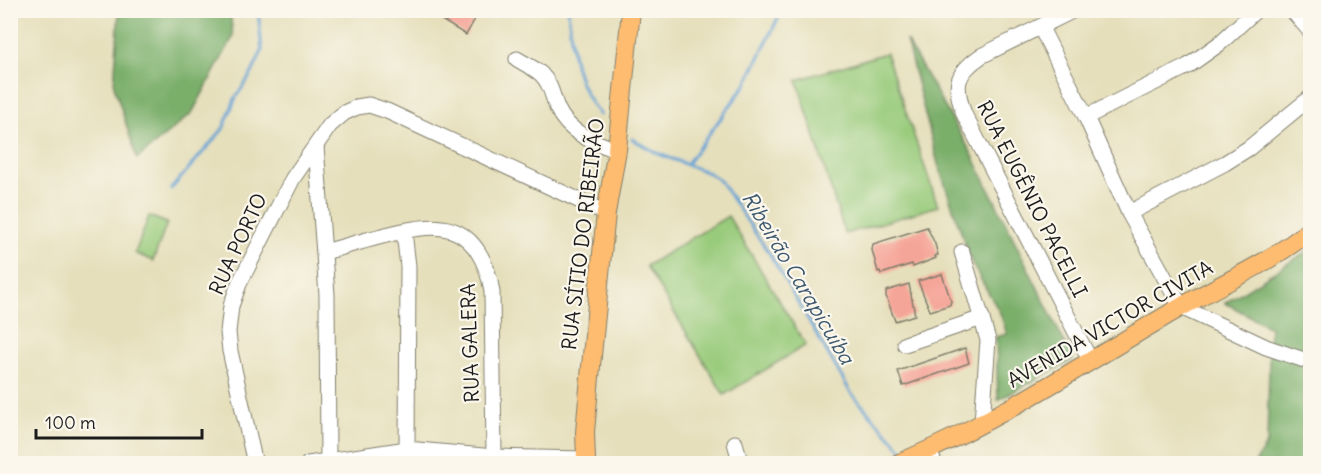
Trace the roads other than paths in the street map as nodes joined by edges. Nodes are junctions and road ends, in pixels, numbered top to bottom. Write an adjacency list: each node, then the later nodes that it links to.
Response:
1 (631, 10): 11 (main road, RUA SÍTIO DO RIBEIRÃO)
2 (1074, 10): 5 (street, RUA EUGÊNIO PACELLI)
3 (1256, 10): 9 (street)
4 (1292, 10): 6 (street)
5 (1041, 28): 9 (street); 21 (street, RUA EUGÊNIO PACELLI)
6 (1311, 31)
7 (518, 58): 11 (street)
8 (1311, 98): 13 (street)
9 (1086, 117): 13 (street)
10 (316, 146): 12 (street, RUA PORTO); 16 (street); 31 (street, RUA PORTO)
11 (616, 150): 12 (main road, RUA SÍTIO DO RIBEIRÃO)
12 (606, 213): 30 (main road, RUA SÍTIO DO RIBEIRÃO)
13 (1130, 213): 18 (street)
14 (1311, 230): 18 (main road, AVENIDA VICTOR CIVITA)
15 (404, 231): 16 (street, RUA GALERA); 25 (street); 27 (street, RUA GALERA)
16 (324, 252): 29 (street)
17 (962, 252): 19 (street)
18 (1181, 307): 21 (main road, AVENIDA VICTOR CIVITA); 22 (street)
19 (982, 318): 20 (street); 23 (street)
20 (905, 344)
21 (1090, 362): 23 (main road, AVENIDA VICTOR CIVITA)
22 (1311, 362)
23 (982, 422): 26 (main road, AVENIDA VICTOR CIVITA)
24 (735, 443): 33 (street)
25 (407, 449): 27 (street); 28 (street)
26 (928, 456): 34 (main road, AVENIDA VICTOR CIVITA)
27 (494, 457): 30 (street)
28 (381, 458): 29 (street)
29 (328, 460): 32 (street)
30 (586, 461)
31 (255, 464)
32 (308, 464)
33 (741, 464)
34 (897, 464)

